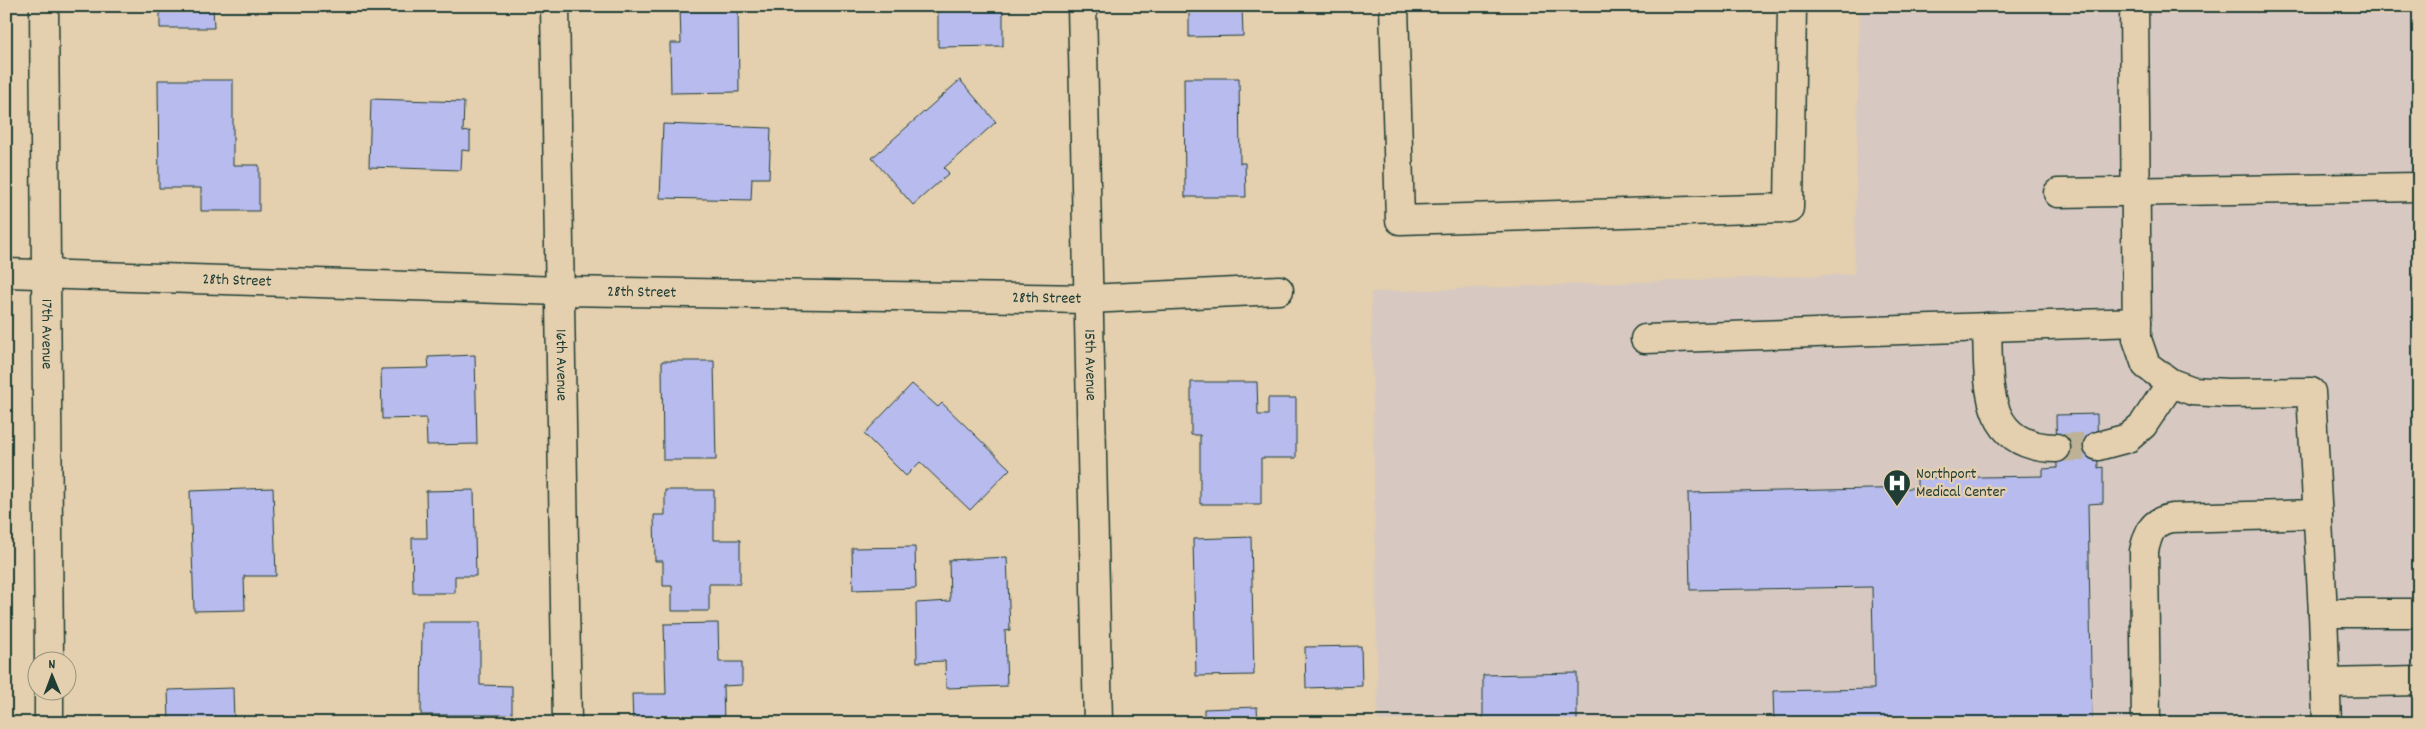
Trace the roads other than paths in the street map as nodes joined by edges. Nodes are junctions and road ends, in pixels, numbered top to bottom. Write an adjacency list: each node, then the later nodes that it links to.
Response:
1 (44, 6): 11 (street, 17th Avenue)
2 (554, 6): 13 (street, 16th Avenue)
3 (1082, 6): 14 (street, 15th Avenue)
4 (1394, 6): 5 (street)
5 (1792, 6)
6 (2134, 6): 8 (street)
7 (2419, 187): 8 (street)
8 (2136, 192): 9 (street); 15 (street)
9 (2058, 193)
10 (6, 273): 11 (street, 28th Street)
11 (47, 275): 13 (street, 28th Street); 24 (street, 17th Avenue)
12 (1279, 290): 14 (street, 28th Street)
13 (560, 291): 14 (street, 28th Street); 29 (street, 16th Avenue)
14 (1088, 299): 30 (street, 15th Avenue)
15 (2137, 322): 16 (street); 18 (street)
16 (1987, 327): 17 (street); 20 (street)
17 (1645, 338)
18 (2171, 383): 19 (street); 21 (street)
19 (2098, 446)
20 (2056, 448)
21 (2318, 514): 22 (street); 31 (street)
22 (2323, 613): 23 (street); 26 (street)
23 (2419, 613)
24 (49, 652)
25 (2419, 681): 26 (street)
26 (2325, 683): 32 (street)
27 (49, 702): 28 (street)
28 (49, 723)
29 (566, 723)
30 (1098, 723)
31 (2146, 723)
32 (2327, 723)

